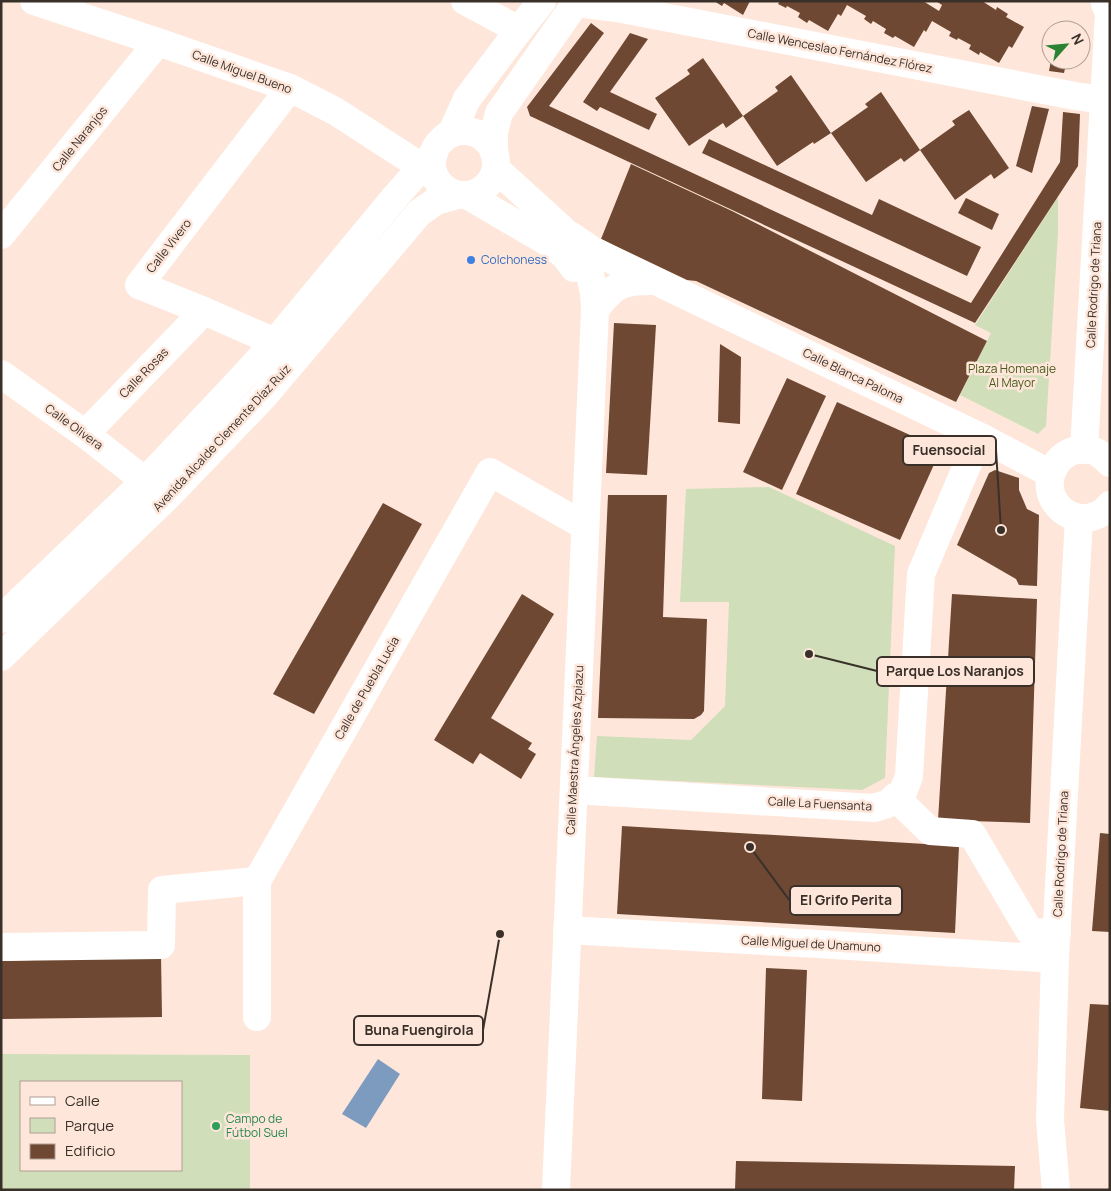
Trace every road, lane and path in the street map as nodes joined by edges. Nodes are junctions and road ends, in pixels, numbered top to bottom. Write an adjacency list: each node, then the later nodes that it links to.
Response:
1 (34, 1): 8 (street, Calle Miguel Bueno)
2 (465, 1): 7 (street)
3 (542, 1): 7 (street, Avenida Alcalde Clemente Díaz Ruiz)
4 (577, 2): 6 (street, Calle Wenceslao Fernández Flórez); 12 (street)
5 (1101, 2): 10 (street, Calle Rodrigo de Triana)
6 (620, 4): 10 (street, Calle Wenceslao Fernández Flórez)
7 (519, 30): 11 (street, Avenida Alcalde Clemente Díaz Ruiz)
8 (158, 42): 9 (street, Calle Miguel Bueno); 15 (street, Calle Naranjos)
9 (290, 88): 11 (street, Calle Miguel Bueno); 18 (street, Calle Vivero)
10 (1107, 101): 23 (street, Calle Rodrigo de Triana)
11 (435, 157): 12 (street); 13 (street); 19 (street, Avenida Alcalde Clemente Díaz Ruiz)
12 (495, 160): 13 (street); 14 (street, Calle Maestra Ángeles Azpiazu)
13 (462, 195): 17 (street, Calle Maestra Ángeles Azpiazu); 31 (street, Avenida Alcalde Clemente Díaz Ruiz)
14 (561, 228): 16 (street, Calle Blanca Paloma); 17 (street, Calle Maestra Ángeles Azpiazu)
15 (1, 236)
16 (655, 281): 17 (street); 22 (street, Calle Blanca Paloma)
17 (595, 310): 29 (street, Calle Maestra Ángeles Azpiazu)
18 (204, 311): 19 (street, Calle Vivero); 21 (street, Calle Rosas)
19 (275, 342): 26 (street, Avenida Alcalde Clemente Díaz Ruiz)
20 (1, 374): 21 (street, Calle Olivera)
21 (85, 434): 26 (street, Calle Olivera)
22 (983, 438): 25 (street, Calle Blanca Paloma); 33 (street, Calle La Fuensanta)
23 (1084, 450): 24 (street); 25 (street)
24 (1110, 463)
25 (1051, 474): 28 (street)
26 (145, 481): 30 (street, Avenida Alcalde Clemente Díaz Ruiz)
27 (1110, 505): 28 (street)
28 (1079, 518): 36 (street, Calle Rodrigo de Triana)
29 (585, 526): 32 (street, Calle Maestra Ángeles Azpiazu); 34 (street, Calle de Puebla Lucía)
30 (1, 619)
31 (1, 657)
32 (574, 790): 33 (street, Calle La Fuensanta); 35 (street, Calle Maestra Ángeles Azpiazu)
33 (895, 797): 36 (street)
34 (257, 881): 37 (street); 38 (street, Calle de Puebla Lucía)
35 (568, 930): 36 (street, Calle Miguel de Unamuno); 39 (street, Calle Maestra Ángeles Azpiazu)
36 (1056, 946): 40 (street, Calle Rodrigo de Triana)
37 (1, 947)
38 (257, 1017)
39 (556, 1190)
40 (1056, 1190)

